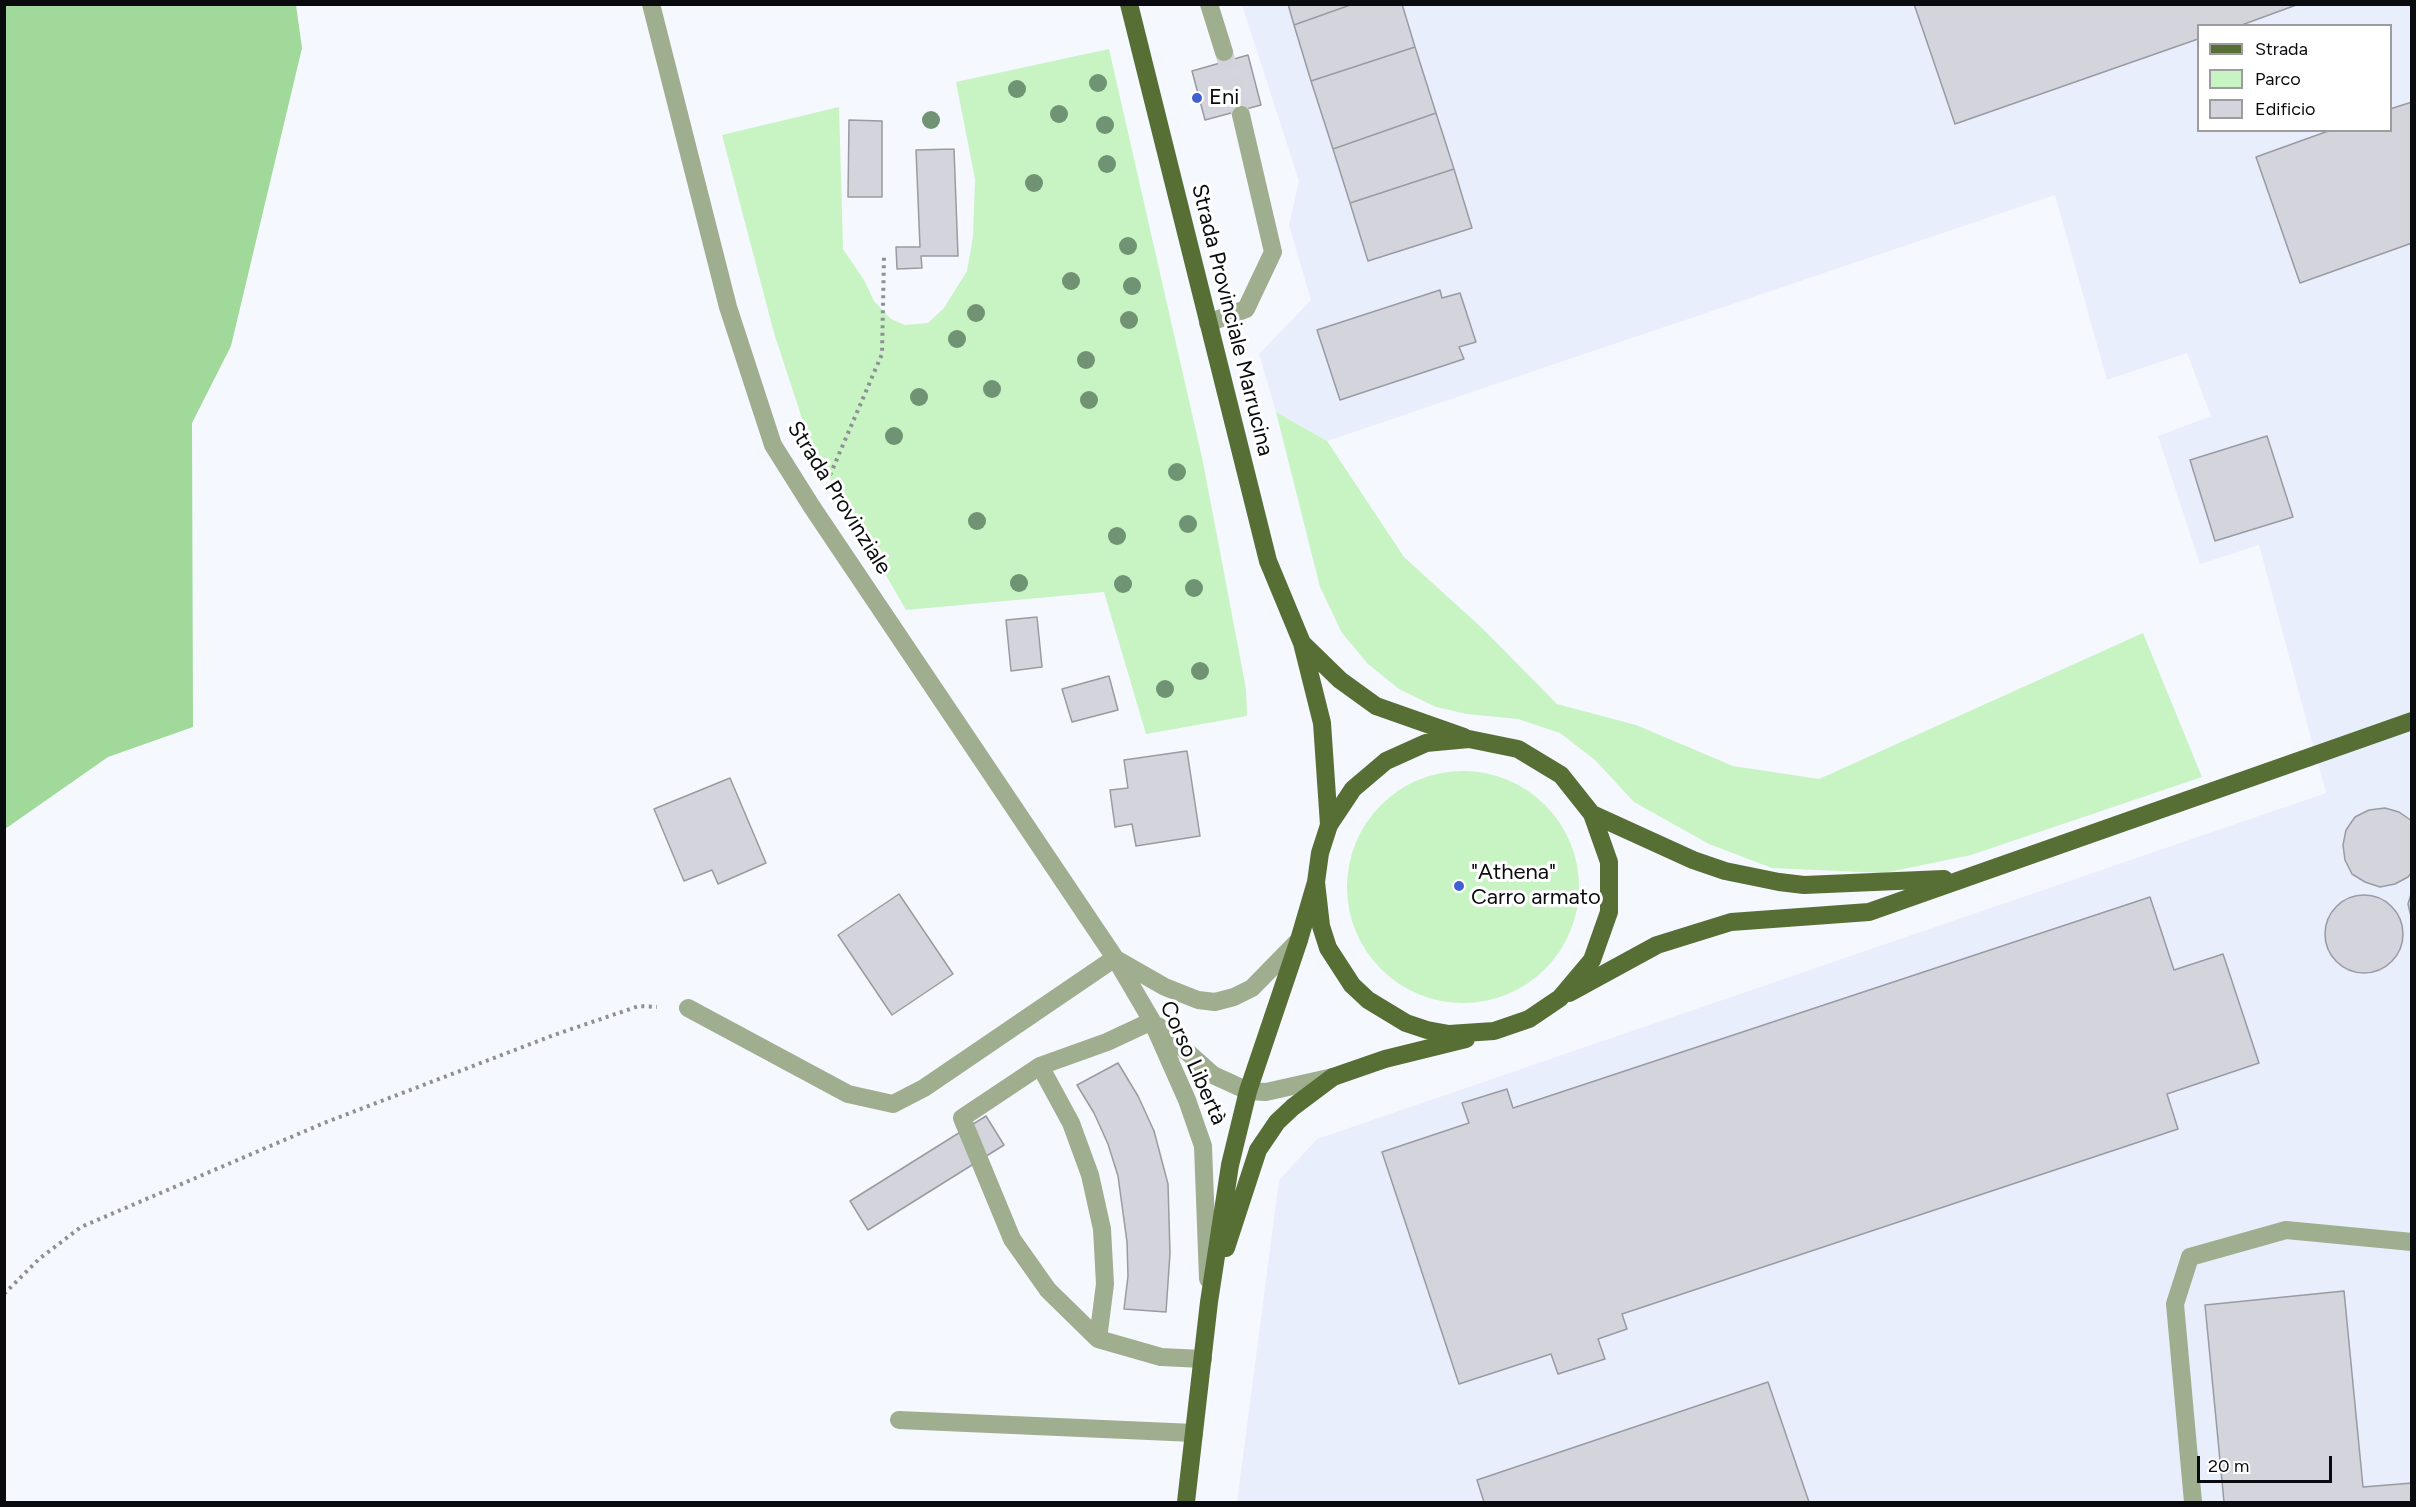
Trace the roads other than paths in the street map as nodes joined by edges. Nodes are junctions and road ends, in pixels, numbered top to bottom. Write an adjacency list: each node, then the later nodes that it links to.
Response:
1 (651, 4): 15 (street, Strada Provinziale)
2 (1129, 4): 6 (main road, Strada Provinciale Marrucina)
3 (1209, 4): 4 (street)
4 (1224, 52)
5 (1241, 115): 6 (street)
6 (1208, 323): 7 (main road, Strada Provinciale Marrucina)
7 (1302, 644): 9 (main road, Strada Provinciale Marrucina); 11 (main road, Strada Provinciale Marrucina)
8 (2412, 721): 12 (main road)
9 (1470, 739): 10 (main road); 11 (main road)
10 (1592, 814): 12 (main road); 16 (main road)
11 (1329, 825): 13 (main road)
12 (1960, 878): 16 (main road)
13 (1316, 882): 14 (main road); 19 (main road)
14 (1299, 940): 15 (street); 22 (main road)
15 (1114, 958): 17 (street); 18 (street, Corso Libertà)
16 (1560, 998): 19 (main road)
17 (688, 1008)
18 (1152, 1021): 20 (street); 22 (street); 24 (street, Corso Libertà)
19 (1494, 1031): 21 (main road)
20 (1040, 1066): 25 (street); 25 (street)
21 (1333, 1077): 22 (street); 24 (main road)
22 (1248, 1091): 24 (main road)
23 (2412, 1242): 30 (street)
24 (1209, 1302): 26 (main road)
25 (1098, 1339): 26 (street)
26 (1203, 1359): 28 (main road)
27 (899, 1420): 28 (street)
28 (1194, 1433): 29 (main road)
29 (1186, 1503)
30 (2193, 1503)

